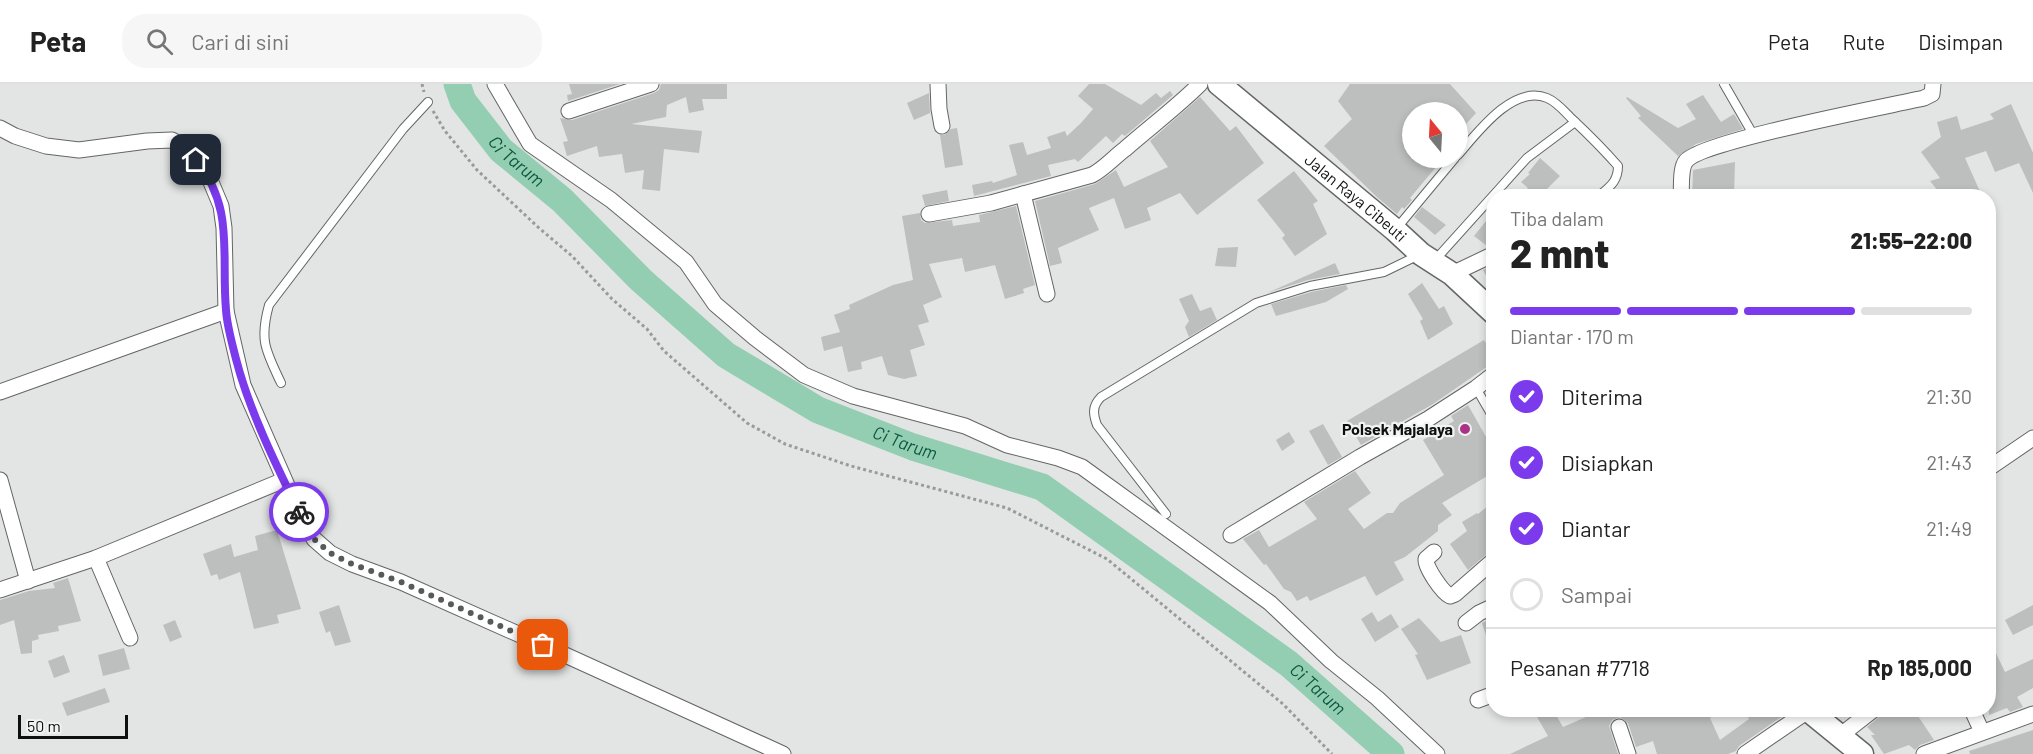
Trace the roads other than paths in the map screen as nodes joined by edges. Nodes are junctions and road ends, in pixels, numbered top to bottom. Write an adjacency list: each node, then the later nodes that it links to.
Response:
1 (495, 84): 58 (street)
2 (651, 84): 9 (street)
3 (938, 84): 11 (street)
4 (1200, 84): 19 (street)
5 (1219, 84): 22 (main road, Jalan Raya Cibeuti)
6 (1724, 84): 13 (lane)
7 (1933, 84): 13 (street)
8 (428, 102): 29 (lane)
9 (569, 111)
10 (1575, 122): 14 (lane); 16 (lane); 17 (lane)
11 (942, 126)
12 (0, 128): 27 (street)
13 (1754, 136): 18 (street)
14 (1468, 144)
15 (1447, 168): 22 (lane)
16 (1501, 189)
17 (1608, 189)
18 (1682, 189)
19 (1023, 194): 21 (street); 25 (street)
20 (1486, 207): 24 (lane)
21 (929, 214)
22 (1395, 230): 24 (main road, Jalan Raya Cibeuti)
23 (1486, 255): 24 (street)
24 (1435, 263): 26 (main road, Jalan Raya Cibeuti); 37 (lane)
25 (1047, 294)
26 (1486, 306)
27 (226, 311): 31 (street); 36 (street)
28 (1486, 380): 30 (street)
29 (281, 383)
30 (1476, 388): 32 (lane); 38 (street)
31 (0, 392)
32 (1486, 405)
33 (2033, 438): 34 (street)
34 (1996, 463)
35 (0, 480): 42 (street)
36 (284, 480): 40 (street); 57 (street)
37 (1166, 514)
38 (1231, 535)
39 (1434, 552): 41 (street)
40 (96, 558): 42 (street); 46 (street)
41 (1486, 567)
42 (28, 581): 43 (street)
43 (0, 590)
44 (1486, 610): 45 (street)
45 (1466, 623)
46 (130, 638)
47 (1486, 697): 48 (street)
48 (1478, 700)
49 (2033, 714): 55 (street)
50 (1798, 717): 60 (street)
51 (1817, 717): 56 (main road)
52 (1864, 717): 56 (street)
53 (1975, 717): 55 (street)
54 (1619, 727): 59 (street)
55 (1982, 732): 62 (street)
56 (1841, 735): 61 (main road)
57 (783, 754)
58 (1437, 754)
59 (1628, 754)
60 (1745, 754)
61 (1862, 754)
62 (1924, 754)

